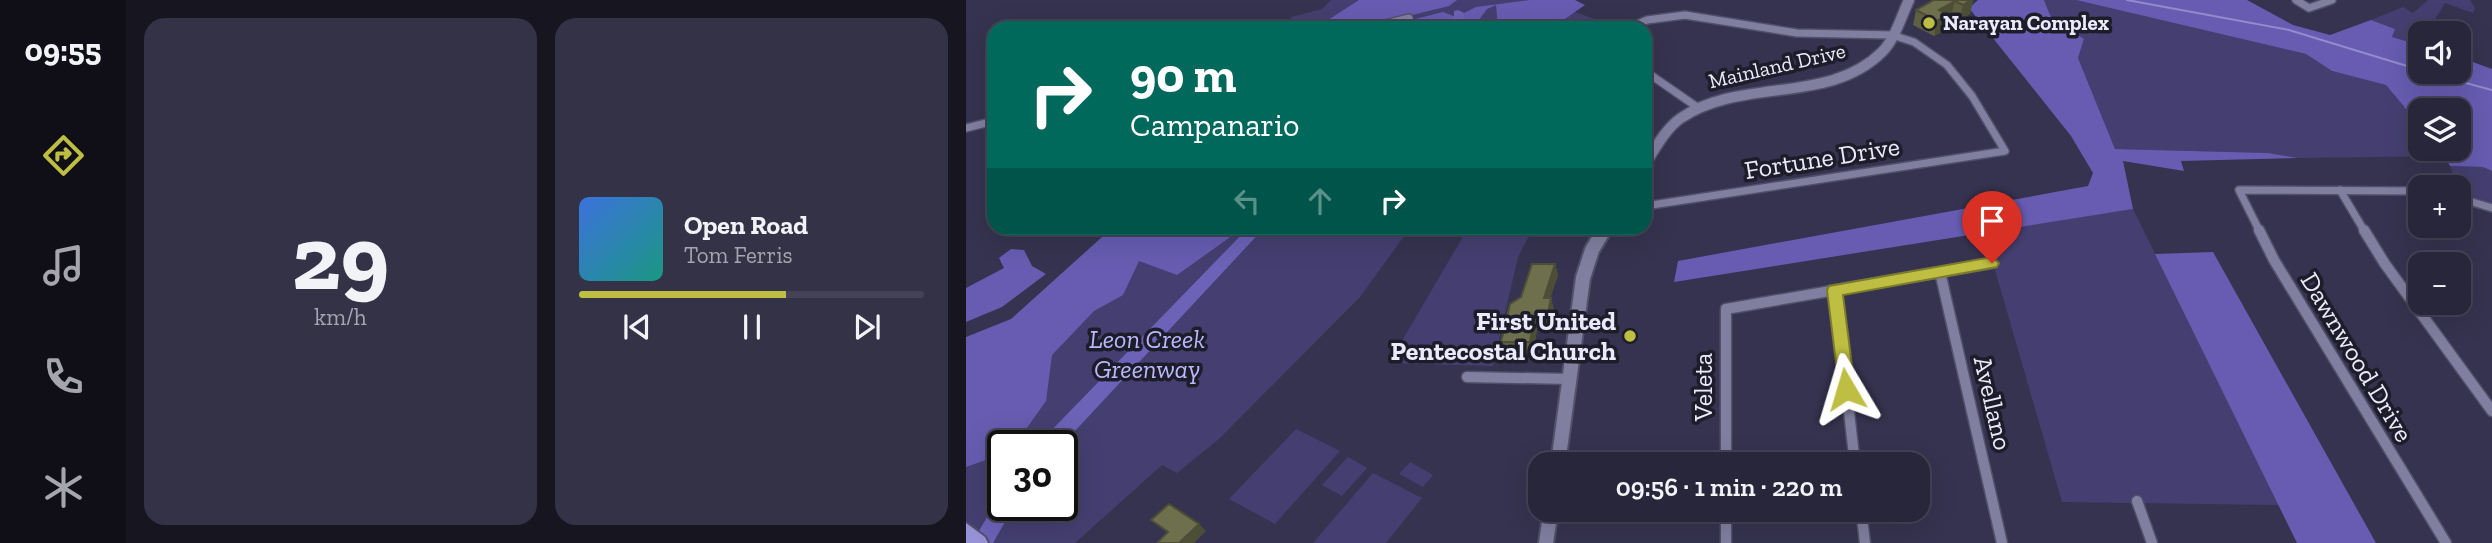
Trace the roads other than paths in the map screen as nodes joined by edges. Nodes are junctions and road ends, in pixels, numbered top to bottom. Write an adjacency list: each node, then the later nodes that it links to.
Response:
1 (1909, 0): 7 (main road, Mainland Drive)
2 (2295, 0): 3 (street)
3 (2332, 0)
4 (1409, 18): 5 (street)
5 (1397, 21)
6 (1639, 21): 7 (street)
7 (1892, 35): 9 (main road, Mainland Drive); 16 (street, Fortune Drive)
8 (1652, 76): 9 (street)
9 (1698, 107): 12 (main road, Mainland Drive)
10 (987, 123): 11 (street)
11 (966, 128)
12 (1652, 154)
13 (2340, 190): 14 (street); 24 (street); 39 (street, Dawnwood Drive)
14 (2408, 191)
15 (2471, 202): 17 (street)
16 (1652, 205)
17 (2492, 208)
18 (1601, 235): 23 (main road)
19 (1992, 263): 20 (street)
20 (1940, 272): 21 (street); 37 (street, Avellano)
21 (1835, 290): 26 (street, Veleta); 27 (street)
22 (1467, 377): 23 (street)
23 (1570, 379): 25 (main road)
24 (2492, 411)
25 (1560, 452)
26 (1726, 452)
27 (1854, 452)
28 (2137, 501): 38 (street)
29 (1549, 522): 34 (main road)
30 (1726, 522): 35 (street)
31 (1863, 522): 36 (street)
32 (966, 532): 33 (main road)
33 (979, 543)
34 (1546, 543)
35 (1726, 543)
36 (1865, 543)
37 (2002, 543)
38 (2152, 543)
39 (2446, 543)

